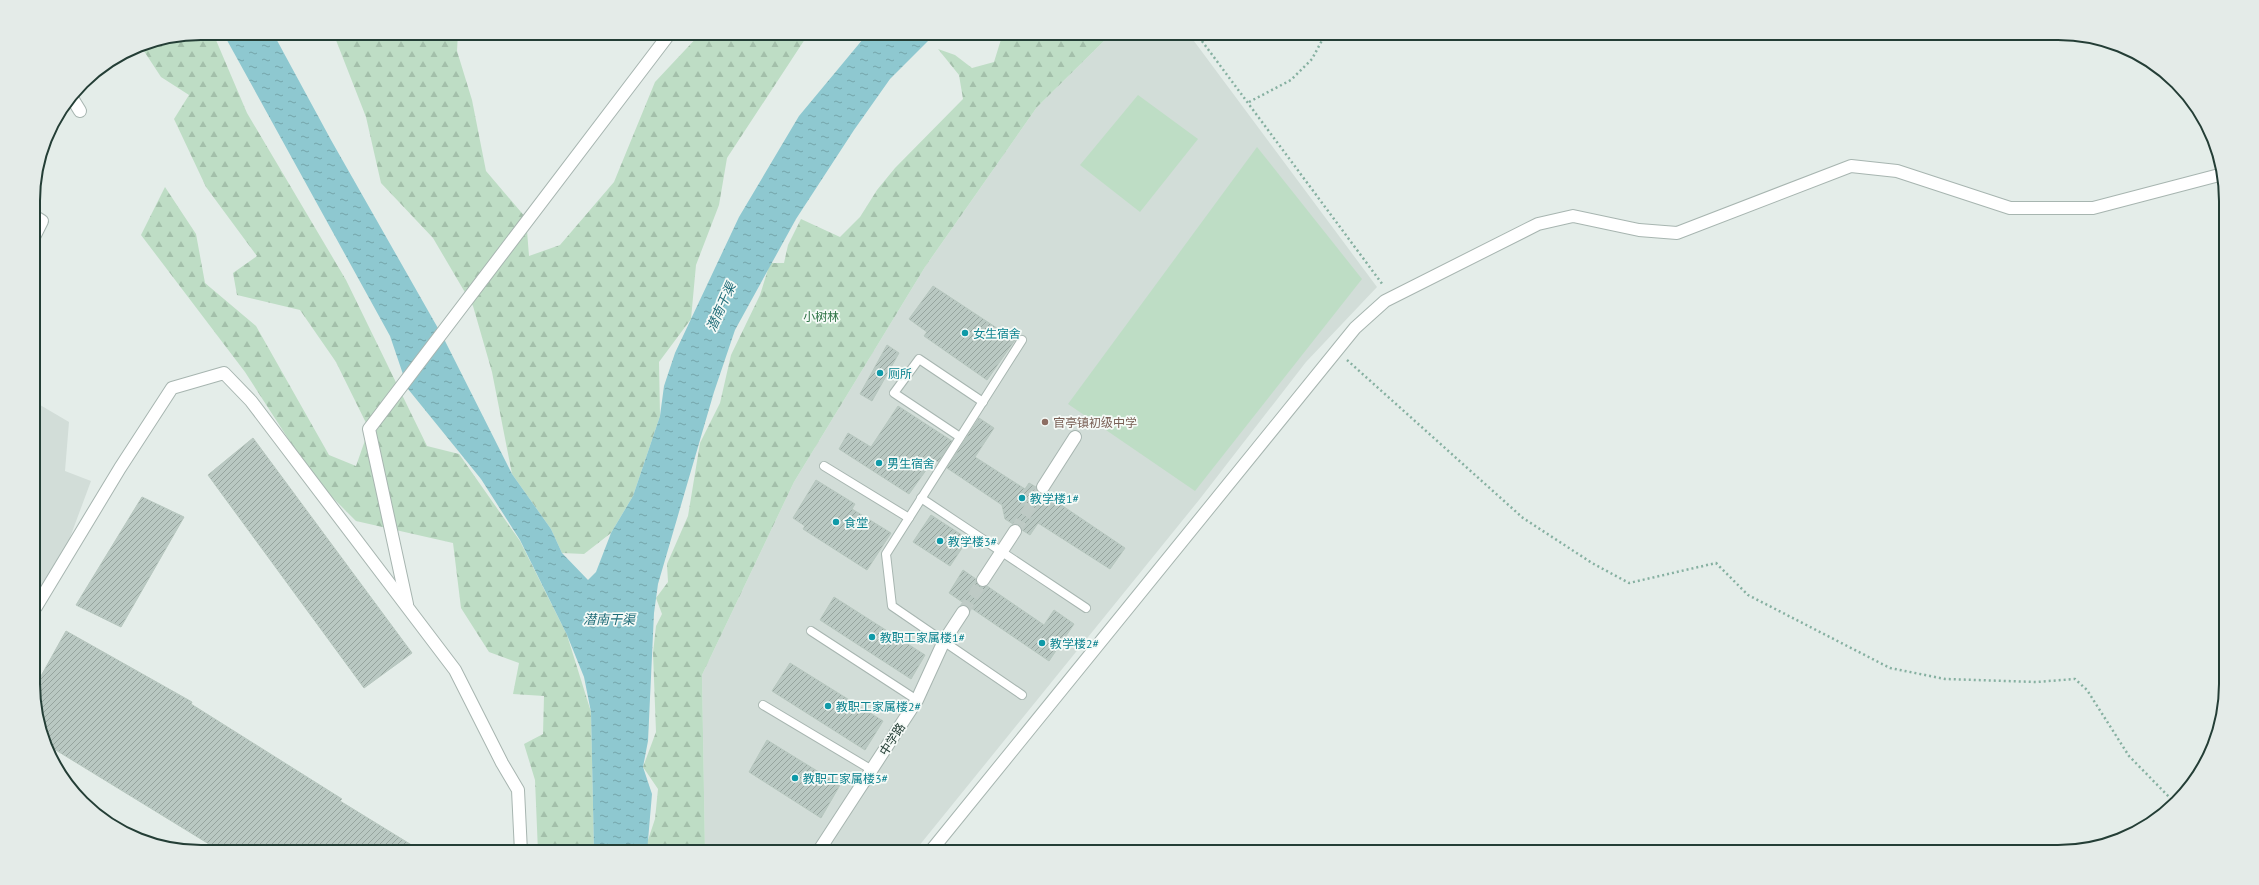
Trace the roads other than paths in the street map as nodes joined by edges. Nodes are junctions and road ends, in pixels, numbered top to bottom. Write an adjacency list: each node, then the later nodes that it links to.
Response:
1 (665, 40): 16 (street)
2 (74, 102): 3 (street)
3 (80, 111)
4 (2217, 176): 26 (street)
5 (1022, 340): 6 (lane)
6 (983, 402): 7 (lane); 7 (lane)
7 (960, 437): 11 (lane)
8 (1075, 437): 10 (street)
9 (824, 466): 12 (lane)
10 (1043, 487)
11 (922, 498): 12 (lane); 17 (lane)
12 (909, 518): 20 (lane)
13 (1015, 531): 14 (street)
14 (983, 580)
15 (40, 601): 16 (street)
16 (408, 608): 24 (street)
17 (1086, 608)
18 (963, 612): 21 (street, 中学路)
19 (811, 631): 21 (lane)
20 (1022, 695)
21 (918, 700): 23 (street, 中学路)
22 (762, 705): 23 (lane)
23 (872, 770): 25 (street, 中学路)
24 (521, 845)
25 (823, 845)
26 (936, 845)

